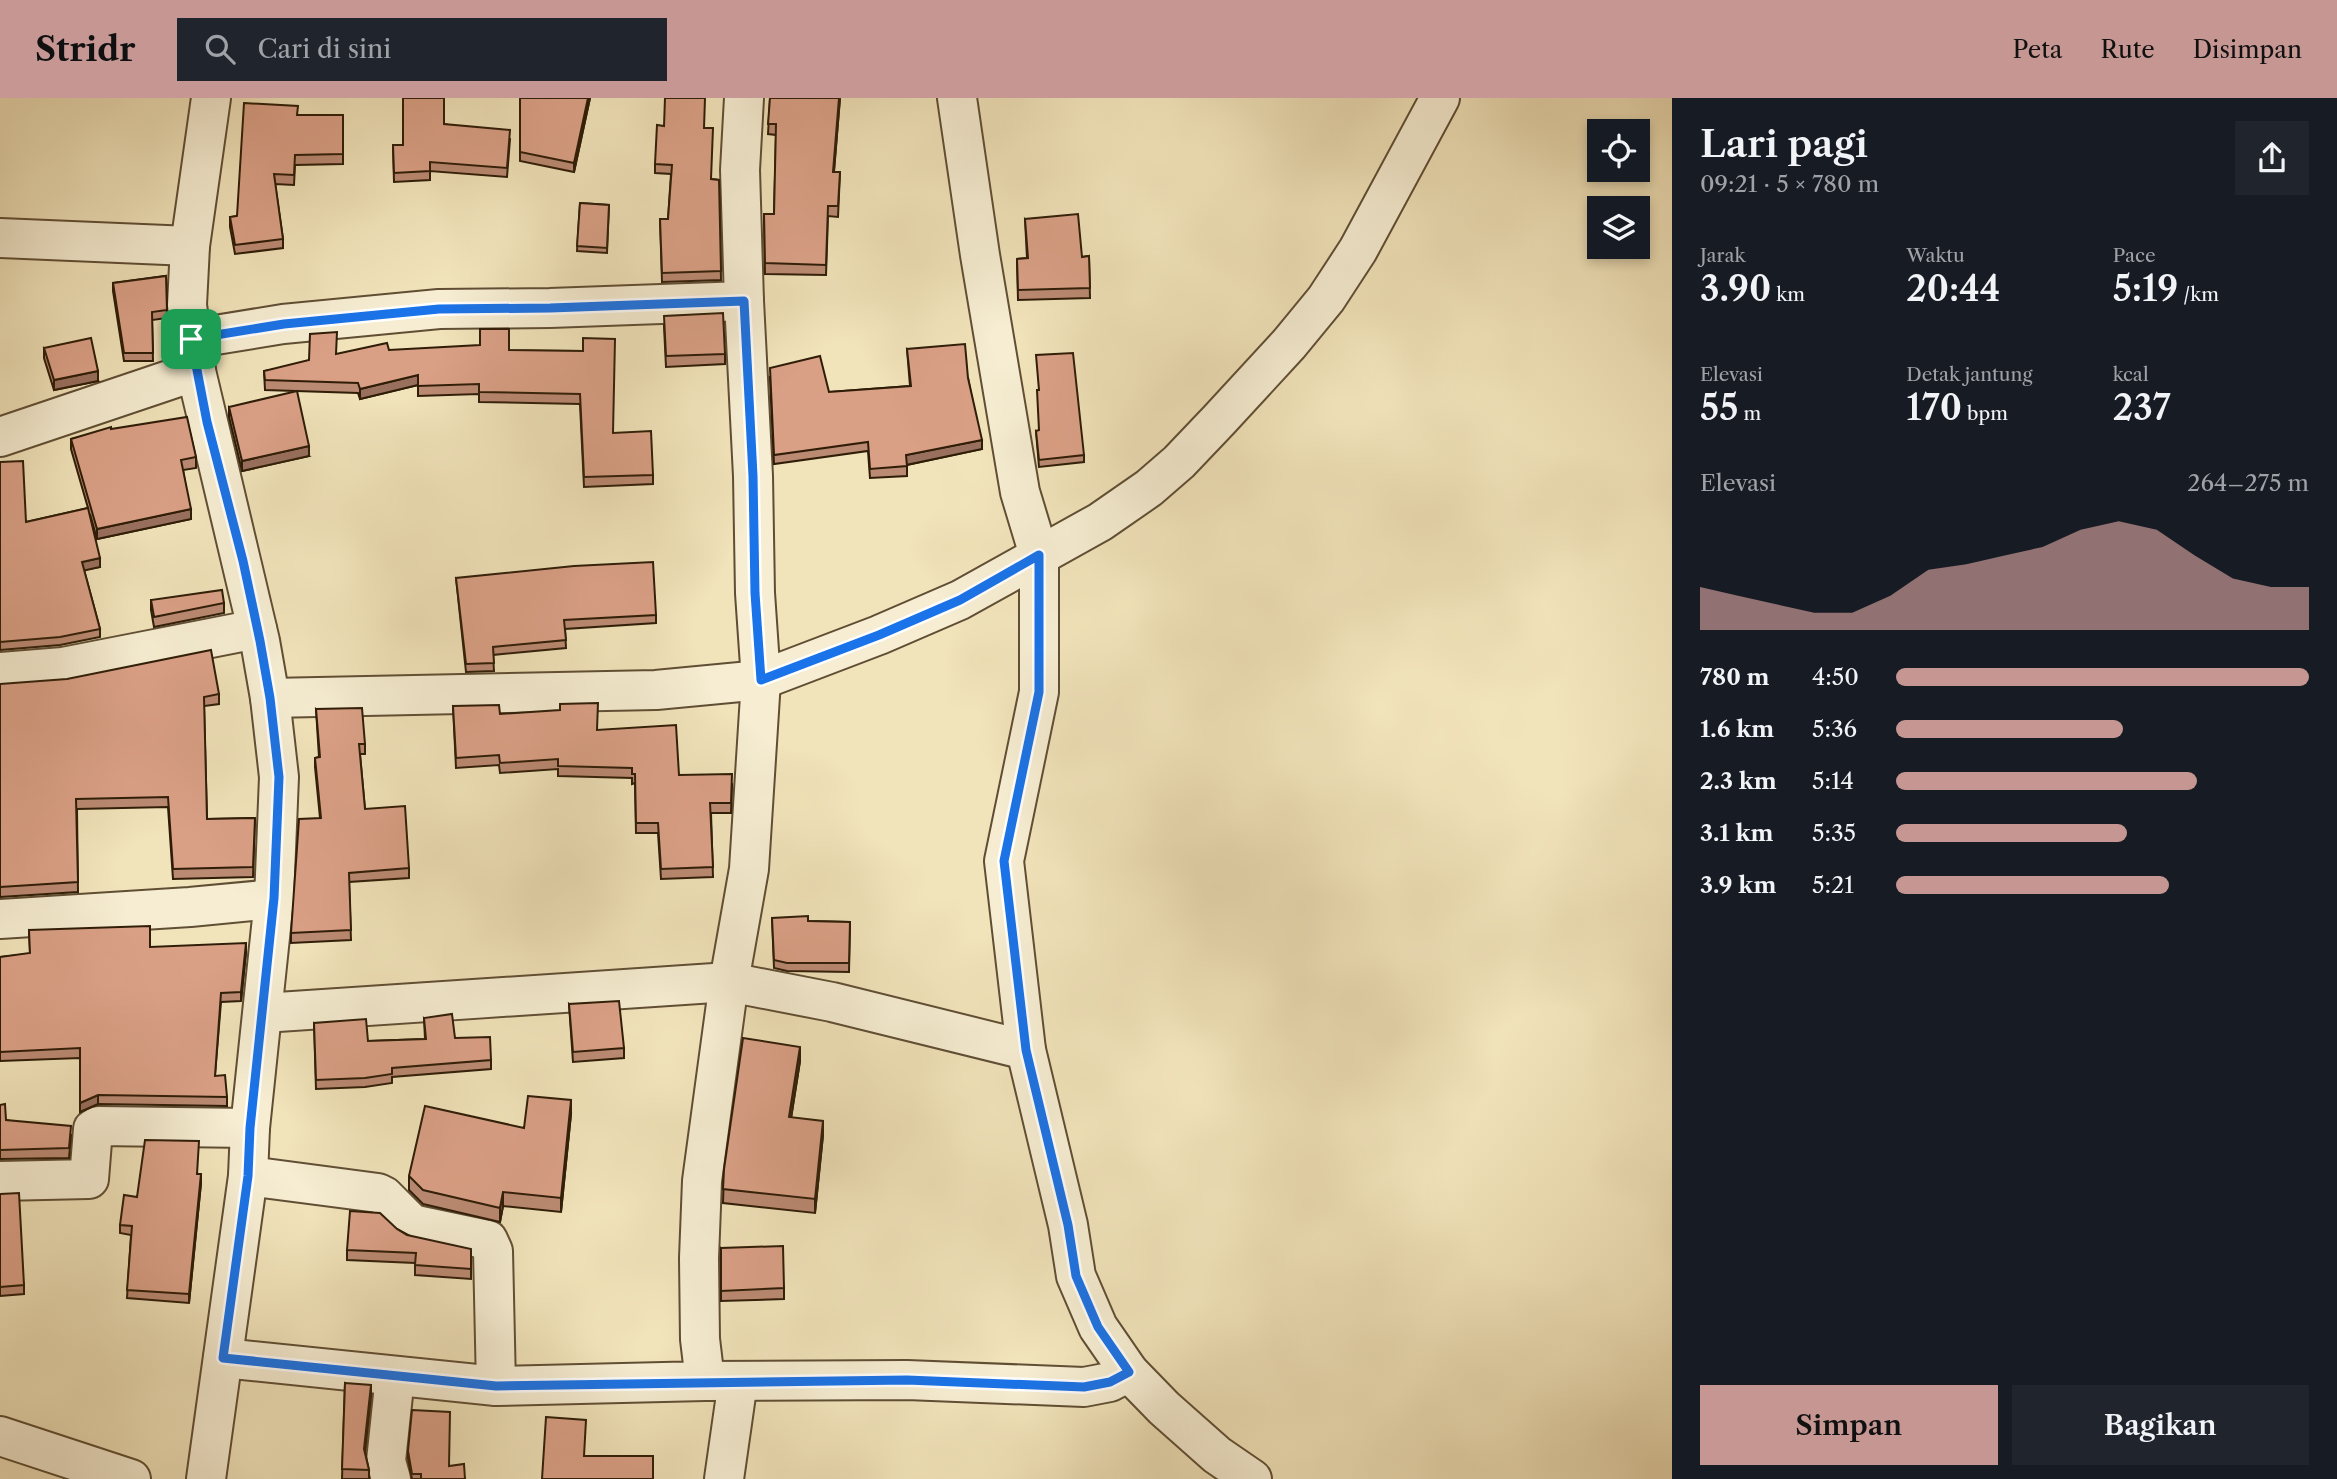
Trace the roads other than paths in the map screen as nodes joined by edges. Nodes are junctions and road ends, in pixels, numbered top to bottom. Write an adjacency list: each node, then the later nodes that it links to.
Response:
1 (211, 98): 6 (street)
2 (744, 98): 7 (street)
3 (957, 98): 10 (street)
4 (1440, 98): 10 (street)
5 (0, 237): 6 (street)
6 (190, 247): 8 (street)
7 (744, 301): 8 (street); 13 (street)
8 (194, 355): 9 (street); 11 (street)
9 (0, 437)
10 (1039, 555): 13 (street); 19 (street)
11 (257, 629): 12 (street); 14 (street)
12 (0, 672)
13 (761, 680): 14 (street); 17 (street)
14 (270, 698): 15 (street)
15 (274, 898): 16 (street); 18 (street)
16 (0, 919)
17 (729, 982): 18 (street); 19 (street); 26 (street)
18 (263, 1013): 20 (street)
19 (1026, 1050): 24 (street)
20 (250, 1128): 21 (street); 22 (street)
21 (248, 1176): 23 (street); 27 (street)
22 (0, 1181)
23 (223, 1358): 25 (street); 30 (street)
24 (1129, 1372): 26 (street); 33 (street)
25 (395, 1376): 27 (street); 31 (street)
26 (721, 1381): 27 (street); 32 (street)
27 (496, 1386)
28 (0, 1436): 29 (street)
29 (131, 1479)
30 (206, 1479)
31 (391, 1479)
32 (724, 1479)
33 (1252, 1479)

